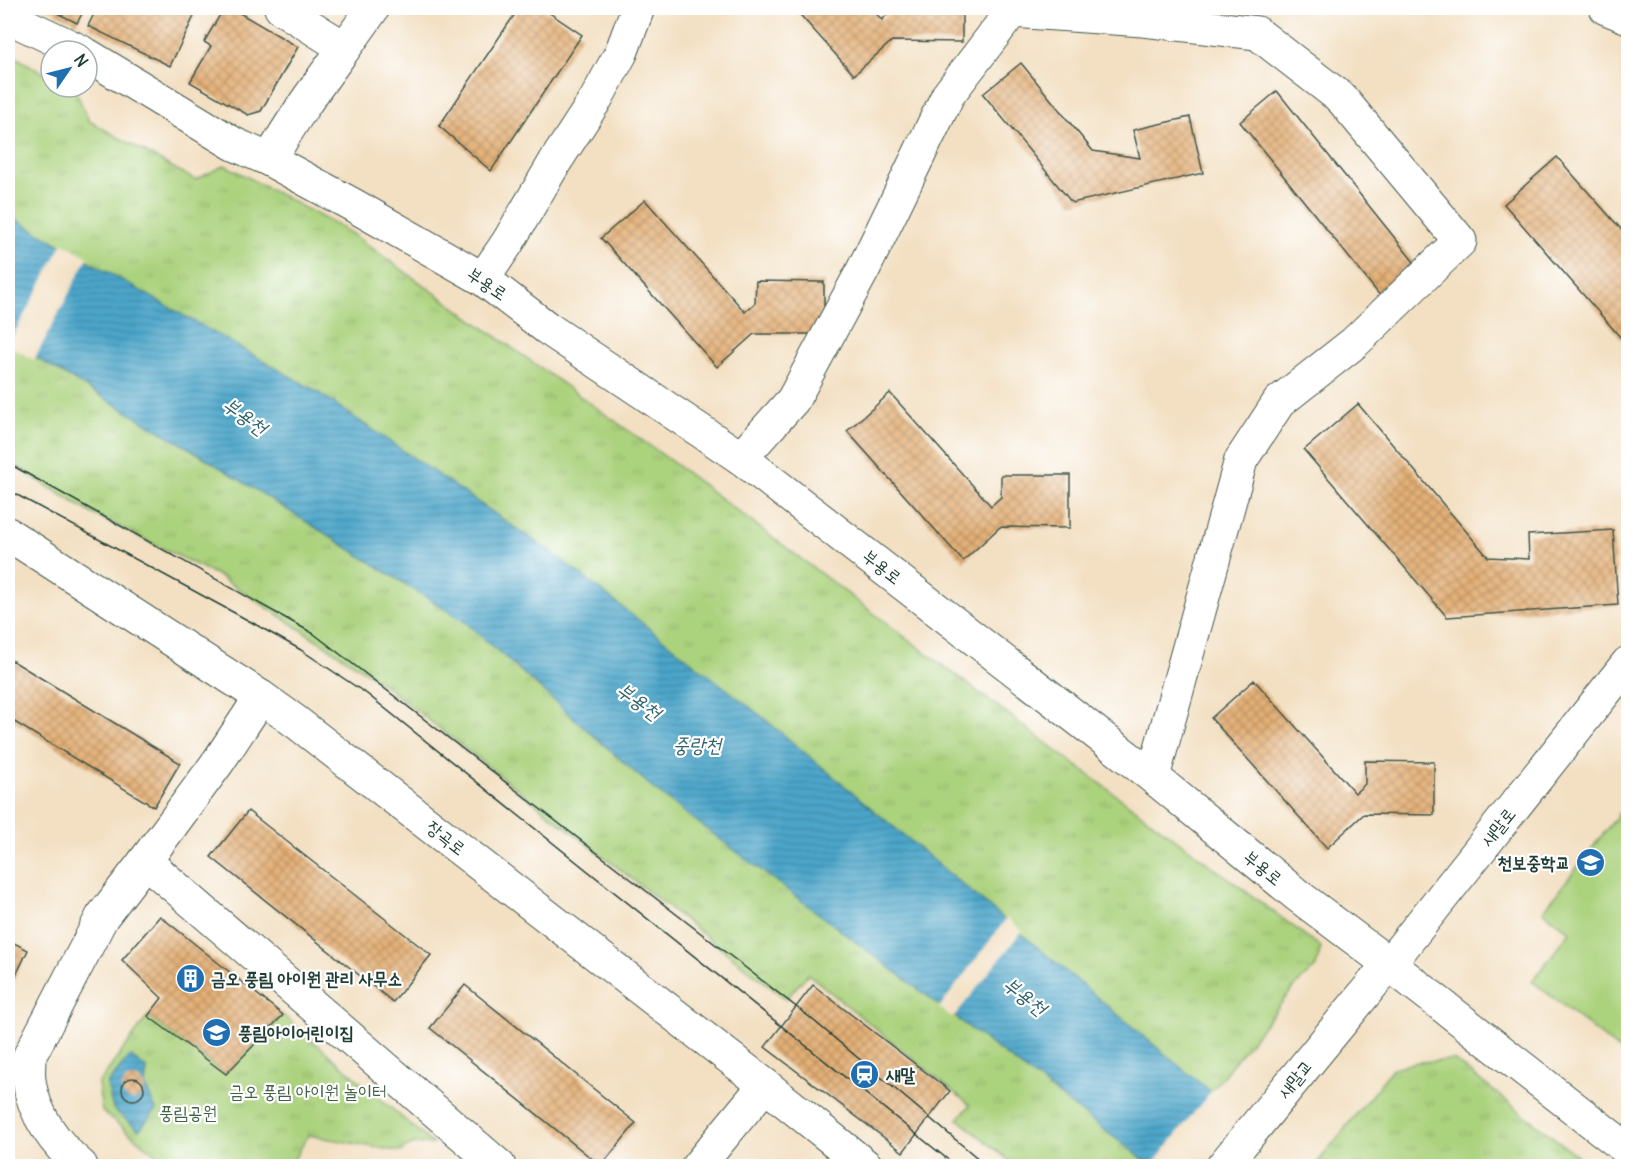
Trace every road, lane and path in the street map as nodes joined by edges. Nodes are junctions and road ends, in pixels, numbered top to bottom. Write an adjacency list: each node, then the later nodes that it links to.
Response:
1 (281, 8): 8 (street)
2 (373, 8): 8 (street)
3 (638, 8): 11 (street)
4 (1606, 8): 6 (street)
5 (8, 17): 7 (street)
6 (1629, 17)
7 (55, 39)
8 (343, 47): 10 (street)
9 (99, 62): 10 (street, 부용로)
10 (270, 160): 11 (street, 부용로)
11 (483, 279): 12 (street, 부용로)
12 (741, 458): 16 (street, 부용로); 16 (street)
13 (8, 534): 15 (street, 장곡로)
14 (1629, 663): 18 (street, 새말로)
15 (261, 698): 17 (street); 20 (street, 장곡로)
16 (1153, 777): 18 (street, 부용로)
17 (145, 861): 22 (street); 23 (street)
18 (1389, 964): 19 (street, 새말로); 21 (street, 부용로)
19 (1366, 991): 26 (street, 새말교)
20 (765, 1085): 24 (street); 25 (street, 장곡로)
21 (1629, 1150)
22 (490, 1164)
23 (81, 1167)
24 (698, 1167)
25 (866, 1167)
26 (1223, 1167)

